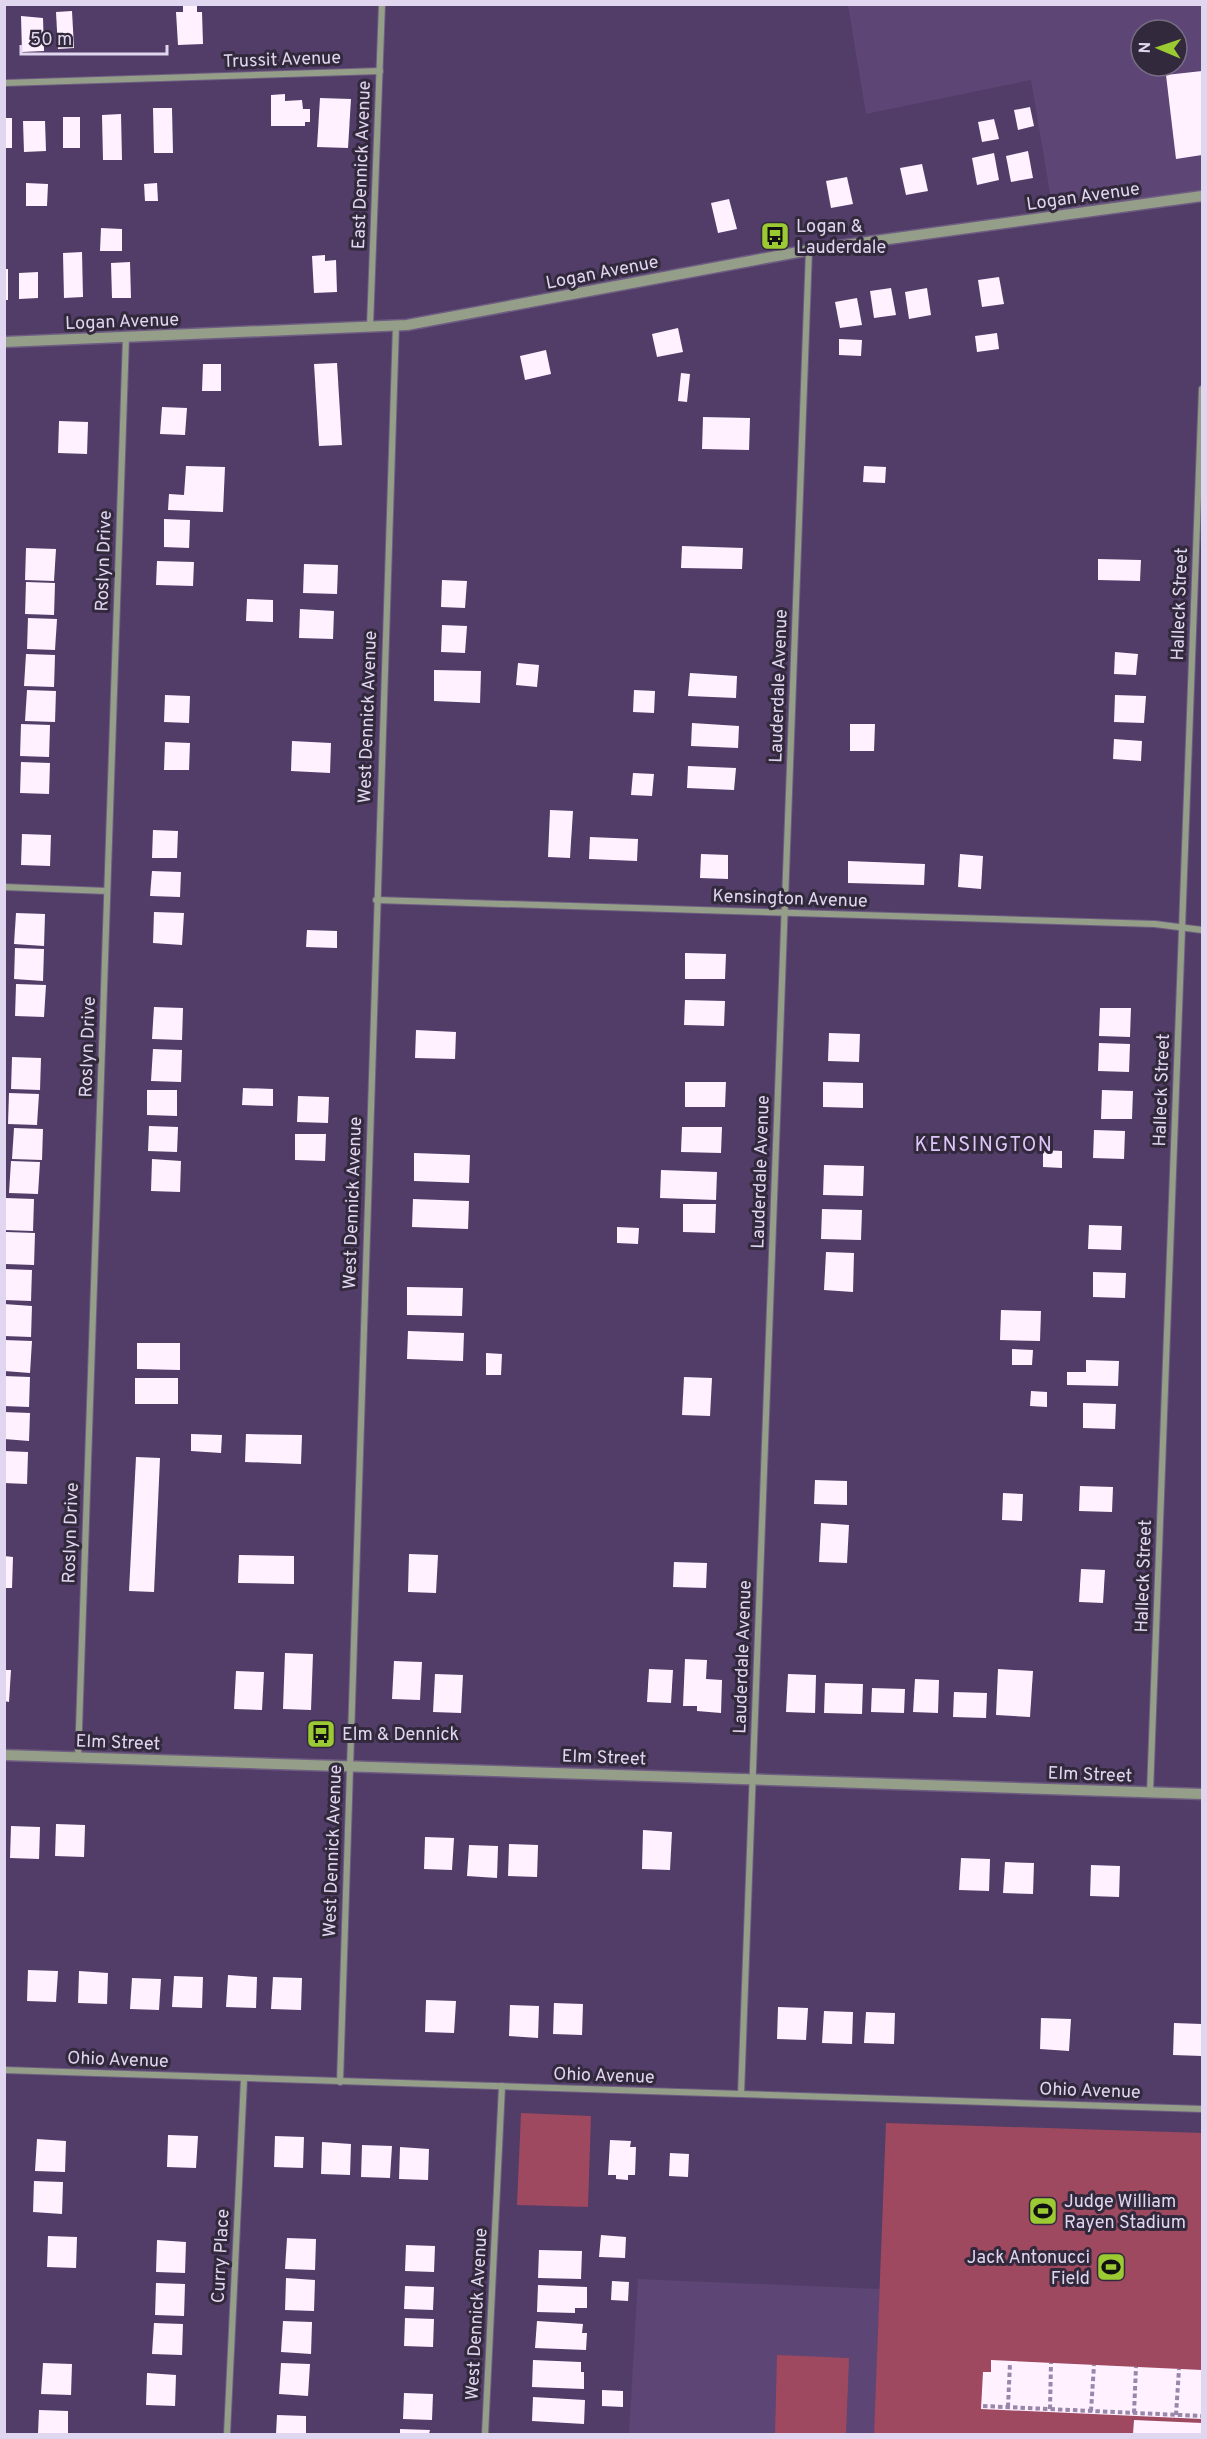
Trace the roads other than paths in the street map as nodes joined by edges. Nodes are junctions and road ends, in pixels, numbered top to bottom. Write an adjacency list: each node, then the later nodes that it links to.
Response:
1 (382, 4): 2 (street, East Dennick Avenue)
2 (380, 71): 3 (street, Trussit Avenue); 7 (street, East Dennick Avenue)
3 (4, 83)
4 (1203, 196): 5 (street, Logan Avenue)
5 (809, 250): 6 (street, Logan Avenue); 14 (street, Lauderdale Avenue)
6 (396, 325): 7 (street, Logan Avenue); 13 (street, West Dennick Avenue)
7 (370, 326): 8 (street, Logan Avenue)
8 (126, 337): 9 (street, Logan Avenue); 12 (street, Roslyn Drive)
9 (4, 342)
10 (1203, 389): 15 (street, Halleck Street)
11 (4, 887): 12 (street)
12 (107, 891): 18 (street, Roslyn Drive)
13 (376, 900): 14 (street, Kensington Avenue); 19 (street, West Dennick Avenue)
14 (785, 913): 15 (street, Kensington Avenue); 20 (street, Lauderdale Avenue)
15 (1182, 928): 16 (street, Kensington Avenue); 21 (street, Halleck Street)
16 (1203, 930)
17 (4, 1755): 18 (street, Elm Street)
18 (78, 1758): 19 (street, Elm Street)
19 (350, 1765): 20 (street, Elm Street); 25 (street, West Dennick Avenue)
20 (753, 1778): 21 (street, Elm Street); 27 (street, Lauderdale Avenue)
21 (1150, 1792): 22 (street, Elm Street)
22 (1203, 1794)
23 (4, 2070): 24 (street, Ohio Avenue)
24 (244, 2079): 25 (street, Ohio Avenue); 29 (street, Curry Place)
25 (340, 2082): 26 (street, Ohio Avenue)
26 (502, 2086): 27 (street, Ohio Avenue); 30 (street, West Dennick Avenue)
27 (741, 2094): 28 (street, Ohio Avenue)
28 (1203, 2109)
29 (227, 2434)
30 (485, 2434)

